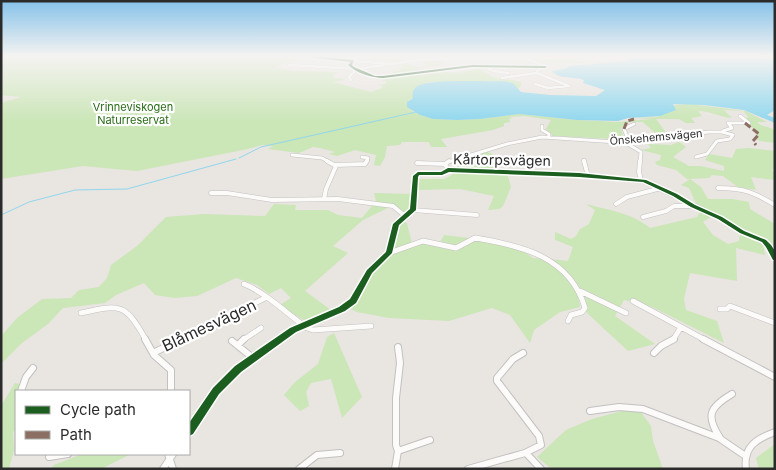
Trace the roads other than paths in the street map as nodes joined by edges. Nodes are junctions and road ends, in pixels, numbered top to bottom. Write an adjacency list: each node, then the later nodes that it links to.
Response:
1 (549, 78): 2 (street)
2 (535, 84)
3 (740, 116): 6 (street, Önskehemsvägen)
4 (634, 124): 8 (street)
5 (542, 126): 7 (street)
6 (725, 132): 8 (street, Önskehemsvägen); 12 (street, Önskehemsvägen)
7 (550, 137): 9 (street, Önskehemsvägen); 16 (street, Önskehemsvägen)
8 (628, 139): 9 (street, Önskehemsvägen)
9 (623, 141): 18 (street)
10 (292, 155): 15 (street)
11 (362, 157): 15 (street)
12 (696, 157)
13 (584, 160): 17 (street)
14 (417, 163): 16 (street, Önskehemsvägen)
15 (335, 165): 22 (street)
16 (447, 167): 17 (street, Kårtorpsvägen); 26 (street, Kårtorpsvägen)
17 (588, 176): 18 (street, Kårtorpsvägen)
18 (641, 180): 19 (street, Kårtorpsvägen)
19 (661, 188): 23 (street); 25 (street, Kårtorpsvägen)
20 (718, 188): 24 (street)
21 (211, 193): 22 (street)
22 (324, 199): 28 (street)
23 (616, 204)
24 (775, 205)
25 (692, 206): 29 (street, Kårtorpsvägen); 31 (street, Kårtorpsvägen)
26 (413, 210): 27 (street); 28 (street)
27 (477, 215)
28 (405, 216): 30 (street)
29 (643, 217)
30 (388, 253): 33 (street); 41 (street)
31 (775, 258)
32 (244, 284): 34 (street)
33 (580, 291): 38 (street); 39 (street)
34 (265, 298): 41 (street); 48 (street, Blåmesvägen)
35 (632, 301): 43 (street)
36 (720, 309): 40 (street)
37 (81, 313): 48 (street, Blåmesvägen)
38 (626, 313)
39 (568, 321)
40 (775, 323)
41 (303, 325): 42 (street); 51 (street)
42 (371, 326)
43 (681, 327): 50 (street); 53 (street)
44 (261, 328): 46 (street)
45 (232, 341): 46 (street)
46 (238, 345): 51 (street)
47 (398, 346): 62 (street)
48 (153, 353): 55 (street, Blåmesvägen)
49 (523, 353): 64 (street)
50 (654, 353)
51 (253, 358): 58 (street)
52 (33, 368): 54 (street)
53 (775, 377)
54 (21, 390)
55 (171, 390)
56 (732, 394): 61 (street)
57 (590, 411): 61 (street)
58 (190, 430)
59 (775, 432): 66 (street)
60 (430, 440): 62 (street)
61 (721, 440): 66 (street)
62 (398, 452): 72 (street)
63 (340, 453): 71 (street)
64 (526, 453): 73 (street); 74 (street)
65 (62, 455): 68 (street)
66 (744, 455): 75 (street)
67 (170, 456): 69 (street); 70 (street)
68 (50, 457)
69 (163, 469)
70 (172, 469)
71 (299, 469)
72 (396, 469)
73 (468, 469)
74 (541, 469)
75 (746, 469)

